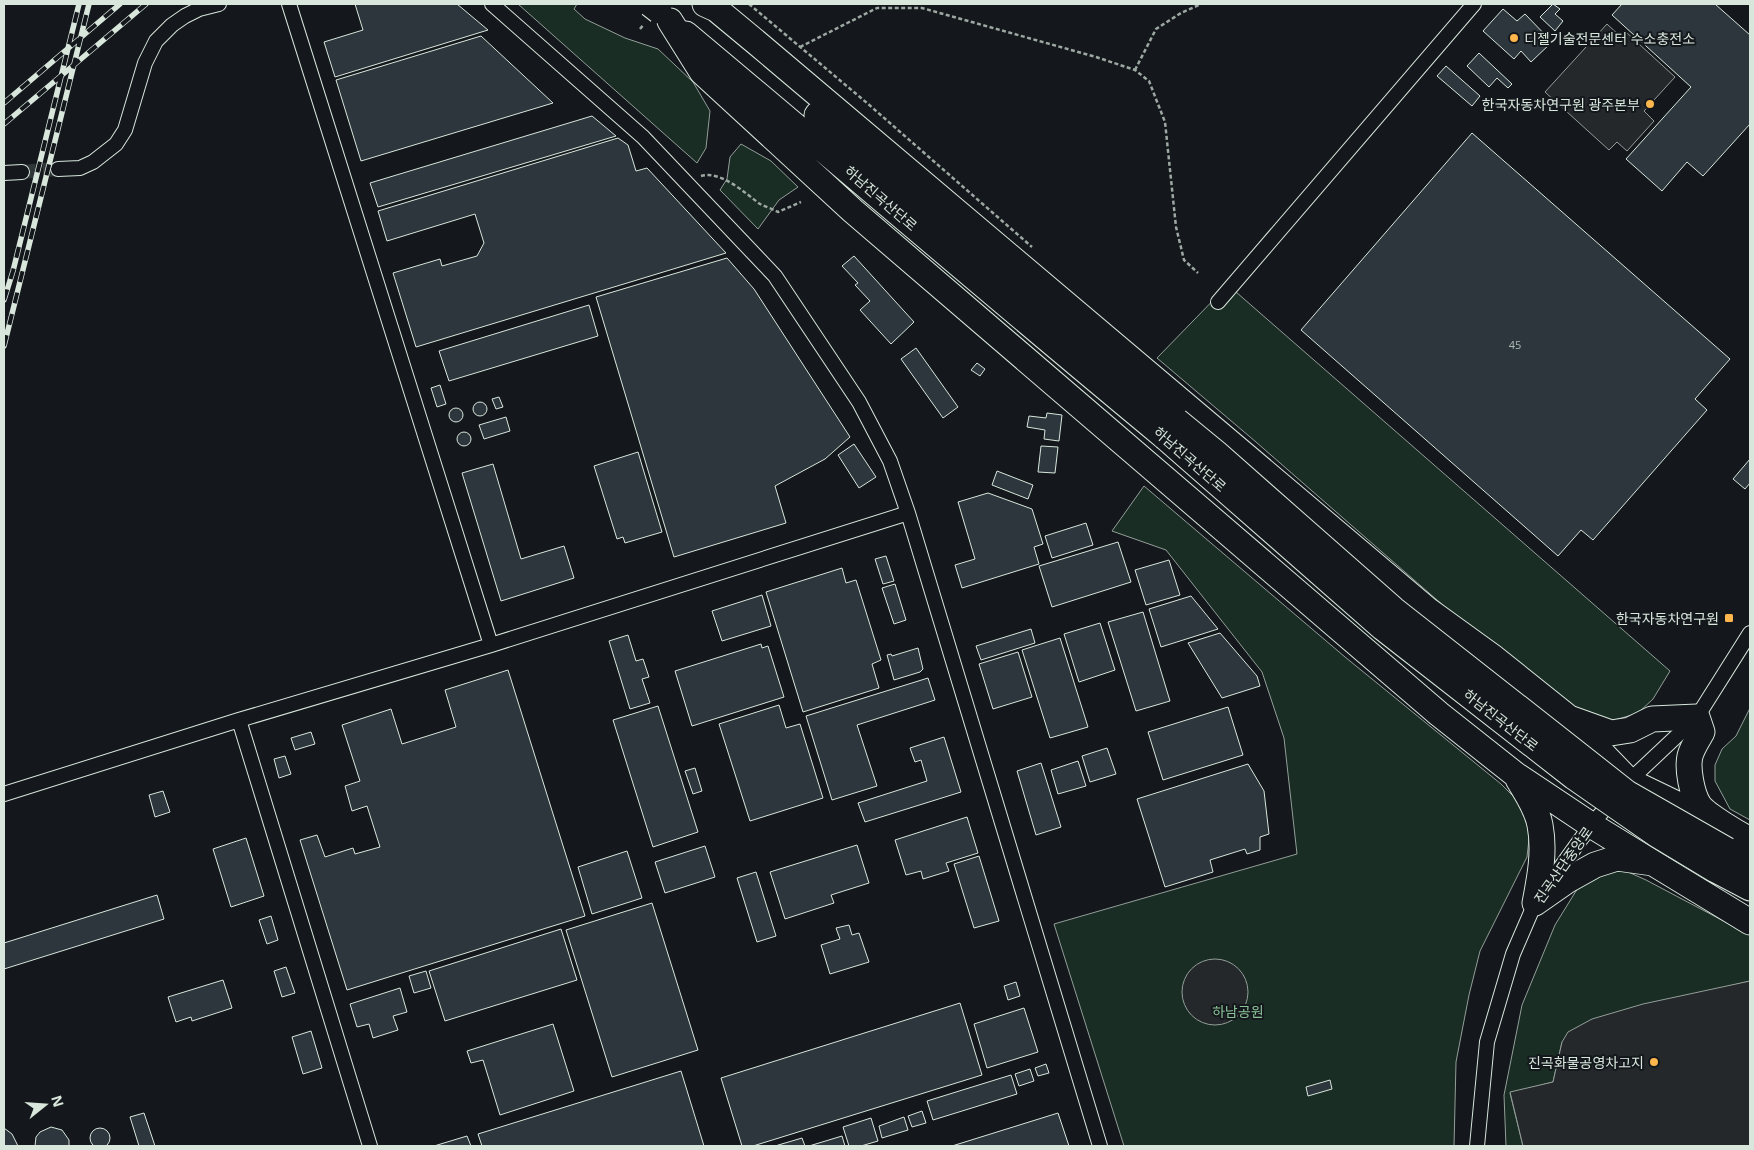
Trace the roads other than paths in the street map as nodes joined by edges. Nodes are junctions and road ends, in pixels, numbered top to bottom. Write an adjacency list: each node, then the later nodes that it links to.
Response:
1 (219, 4): 8 (street)
2 (290, 4): 15 (street)
3 (492, 4): 13 (street)
4 (691, 4): 12 (highway, 하남진곡산단로)
5 (705, 4): 17 (highway)
6 (1474, 4): 11 (street)
7 (660, 12): 12 (highway, 하남진곡산단로); 19 (highway)
8 (58, 169)
9 (22, 172): 10 (street)
10 (4, 173)
11 (1218, 302)
12 (1171, 429): 23 (highway, 하남진곡산단로, bridge)
13 (908, 513): 15 (street); 30 (street)
14 (1750, 633): 16 (street, 진곡산단중앙로)
15 (491, 645): 18 (street)
16 (1697, 717): 17 (highway); 20 (street, 진곡산단중앙로); 23 (highway)
17 (1568, 718): 20 (highway)
18 (239, 720): 21 (street); 29 (street)
19 (1516, 775): 22 (highway); 27 (highway)
20 (1629, 781): 22 (street, 진곡산단중앙로); 23 (highway)
21 (4, 794)
22 (1591, 825): 24 (highway); 27 (street, 진곡산단중앙로)
23 (1730, 847): 25 (highway, 하남진곡산단로); 26 (highway, 하남진곡산단로)
24 (1653, 863): 27 (highway); 28 (highway)
25 (1750, 863)
26 (1750, 888)
27 (1535, 903): 31 (street, 진곡산단중앙로)
28 (1750, 922)
29 (370, 1146)
30 (1100, 1146)
31 (1477, 1146)

